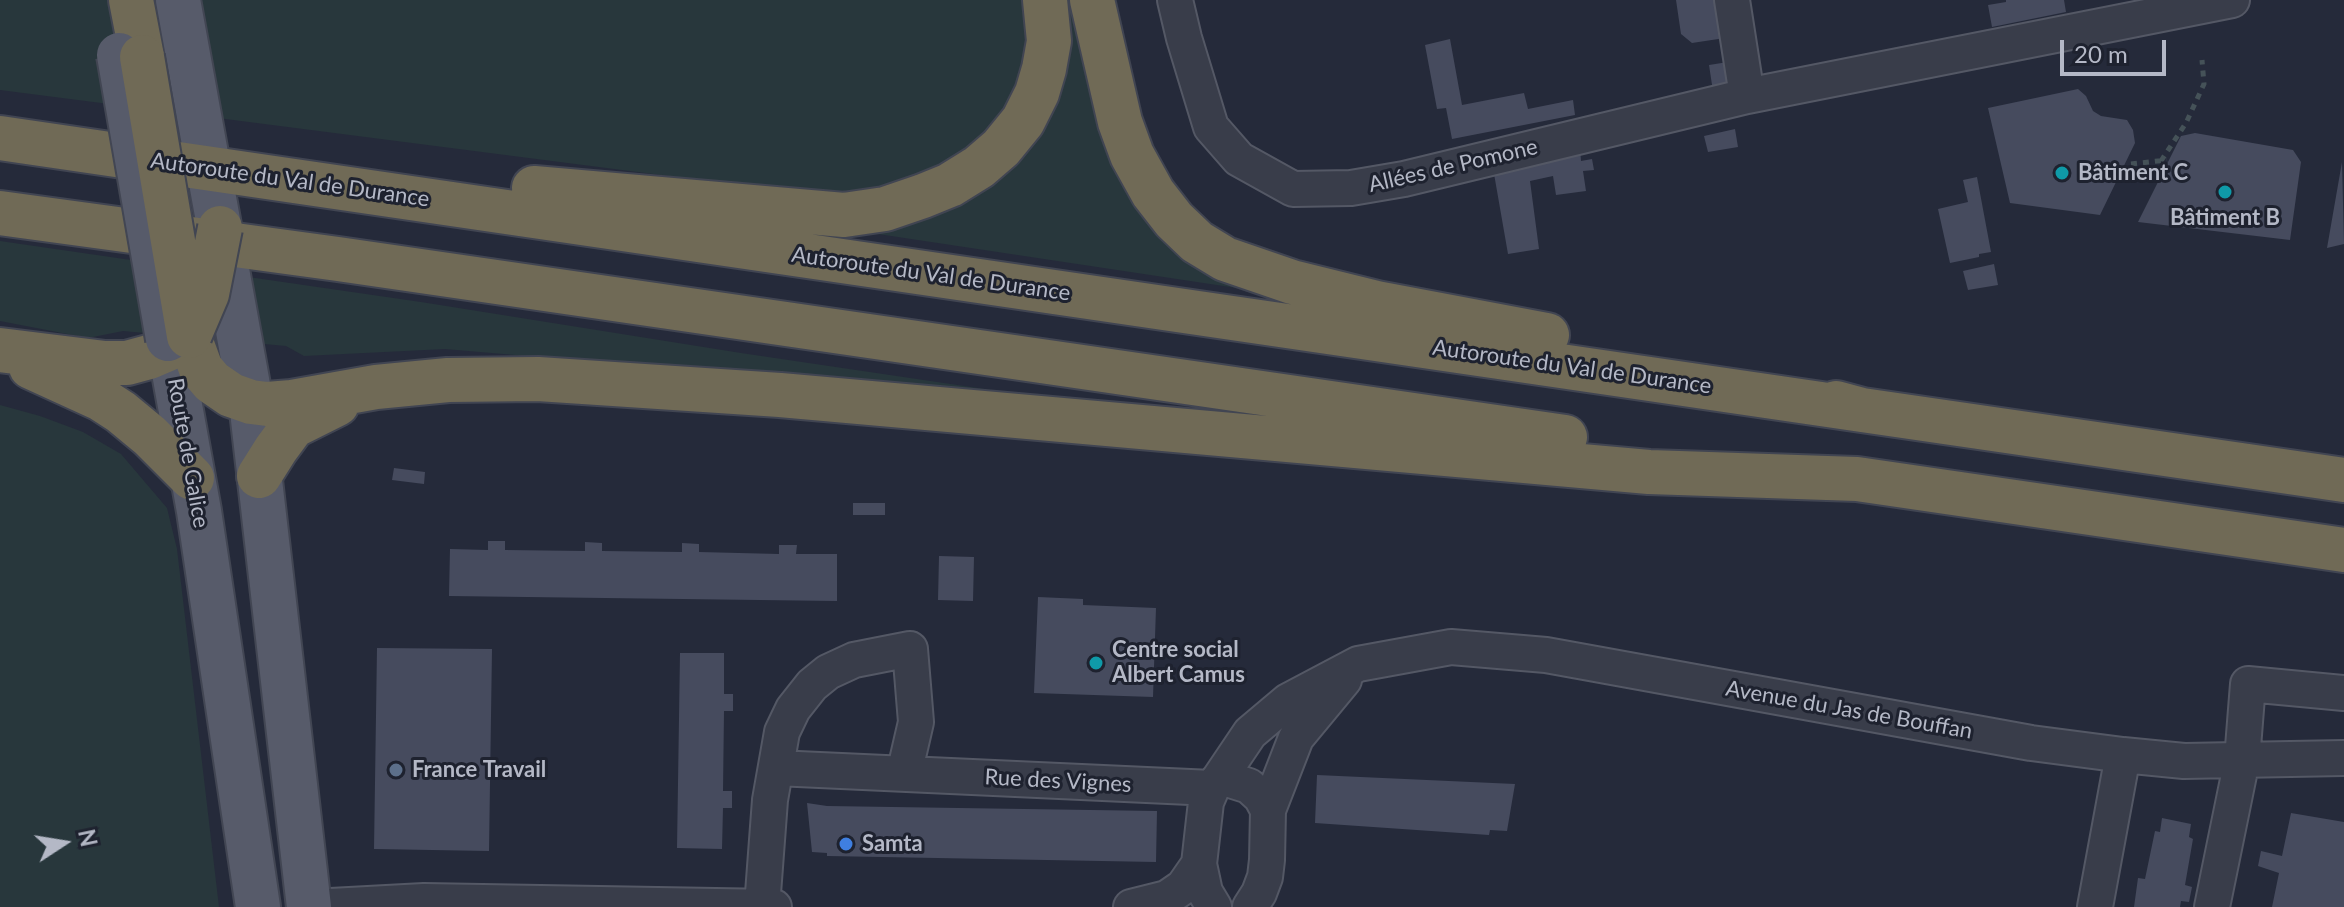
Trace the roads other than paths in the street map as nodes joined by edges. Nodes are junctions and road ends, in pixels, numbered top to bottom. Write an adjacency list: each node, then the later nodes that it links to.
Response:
1 (109, 0): 9 (main road)
2 (131, 0): 9 (highway)
3 (178, 0): 13 (main road)
4 (1045, 0): 11 (highway)
5 (1092, 0): 18 (highway)
6 (1175, 0): 10 (street, Allées de Pomone)
7 (1732, 0): 10 (street)
8 (2232, 0): 10 (street, Allées de Pomone)
9 (131, 56): 14 (highway, bridge)
10 (1747, 96)
11 (16, 140): 18 (highway, Autoroute du Val de Durance)
12 (0, 213): 21 (highway)
13 (220, 228): 14 (highway, bridge); 17 (main road)
14 (176, 341): 15 (highway); 17 (highway); 20 (main road, Route de Galice)
15 (0, 352): 20 (highway)
16 (376, 387): 17 (highway); 19 (highway); 21 (highway)
17 (251, 402): 19 (main road)
18 (1862, 410): 22 (highway)
19 (259, 476): 35 (main road)
20 (192, 478): 34 (main road, Route de Galice)
21 (1857, 479): 23 (highway)
22 (2344, 480)
23 (2344, 550)
24 (1358, 664): 26 (street, Avenue du Jas de Bouffan); 31 (street, Avenue du Jas de Bouffan); 32 (street)
25 (2344, 693): 28 (street)
26 (2123, 755): 28 (street, Avenue du Jas de Bouffan); 41 (street)
27 (2344, 758): 28 (street, Avenue du Jas de Bouffan)
28 (2242, 760): 42 (street)
29 (776, 768): 30 (street, Rue des Vignes); 30 (street); 36 (street)
30 (904, 774): 31 (street, Rue des Vignes)
31 (1215, 784): 32 (street); 33 (street, Avenue du Jas de Bouffan)
32 (1268, 810): 40 (street)
33 (1199, 864): 38 (street); 39 (street, Avenue du Jas de Bouffan)
34 (258, 907)
35 (311, 907): 36 (street)
36 (762, 907): 37 (street)
37 (774, 907)
38 (1131, 907)
39 (1214, 907)
40 (1250, 907)
41 (2095, 907)
42 (2212, 907)

